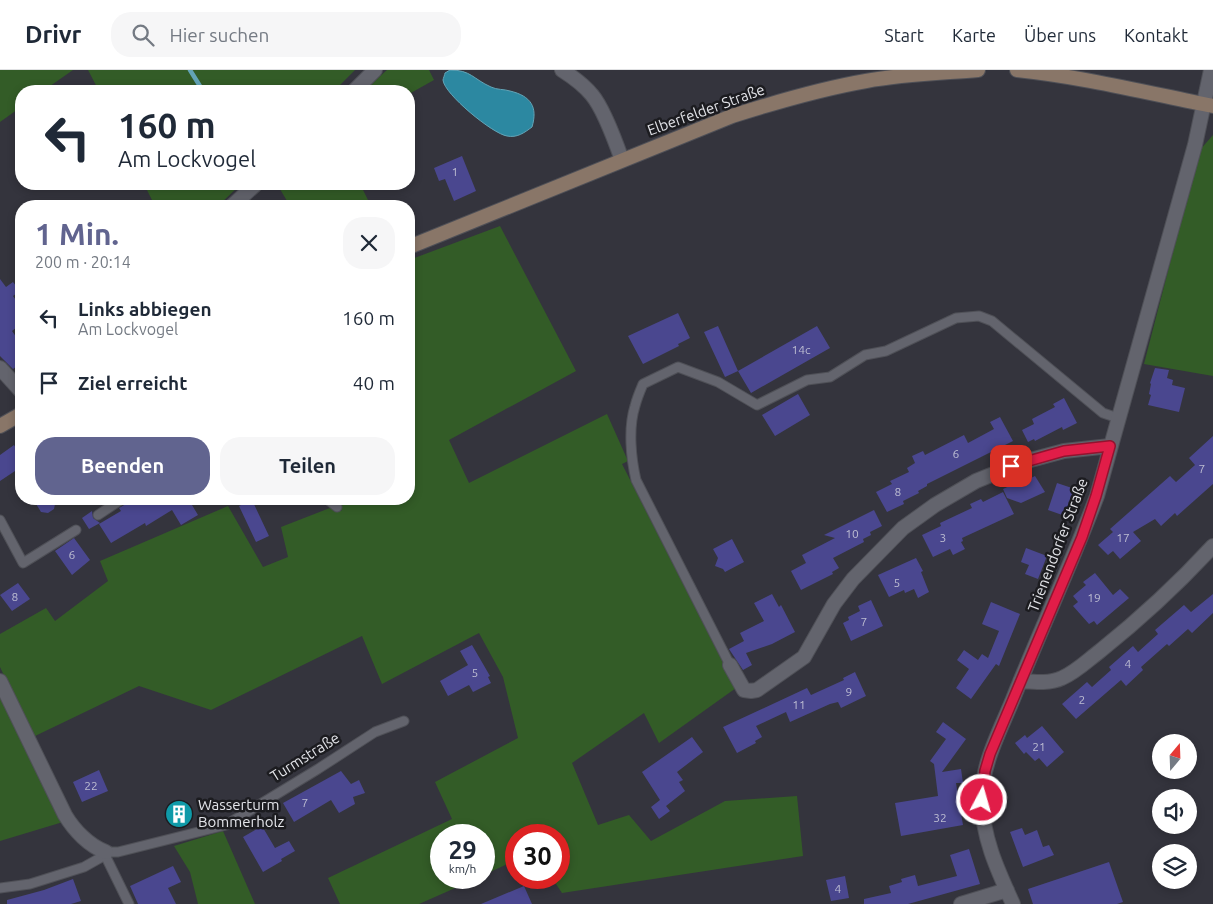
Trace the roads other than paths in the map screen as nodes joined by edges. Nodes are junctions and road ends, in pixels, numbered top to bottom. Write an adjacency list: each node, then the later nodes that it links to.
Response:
1 (375, 70): 6 (street)
2 (562, 70): 8 (street)
3 (978, 70): 8 (main road, Elberfelder Straße)
4 (1017, 70): 7 (main road)
5 (1211, 70): 7 (street, Trienendorfer Straße)
6 (360, 85)
7 (1208, 105): 15 (street, Trienendorfer Straße)
8 (622, 160): 11 (main road, Elberfelder Straße)
9 (249, 190): 10 (street)
10 (239, 200)
11 (415, 245)
12 (0, 368): 13 (street)
13 (15, 384)
14 (15, 417): 16 (main road)
15 (1118, 418): 17 (street, Trienendorfer Straße); 25 (lane)
16 (0, 426)
17 (1110, 446): 25 (street); 27 (street, Trienendorfer Straße)
18 (112, 505): 21 (lane)
19 (334, 505): 20 (lane)
20 (337, 507)
21 (98, 514)
22 (0, 520): 23 (lane)
23 (76, 530)
24 (1213, 546): 27 (street)
25 (730, 666)
26 (0, 681): 29 (street)
27 (1020, 681): 31 (street, Trienendorfer Straße)
28 (404, 721): 29 (lane, Turmstraße)
29 (105, 851): 30 (lane); 32 (lane)
30 (0, 888)
31 (1007, 890): 33 (street); 34 (street, Trienendorfer Straße)
32 (129, 904)
33 (962, 904)
34 (1013, 904)

